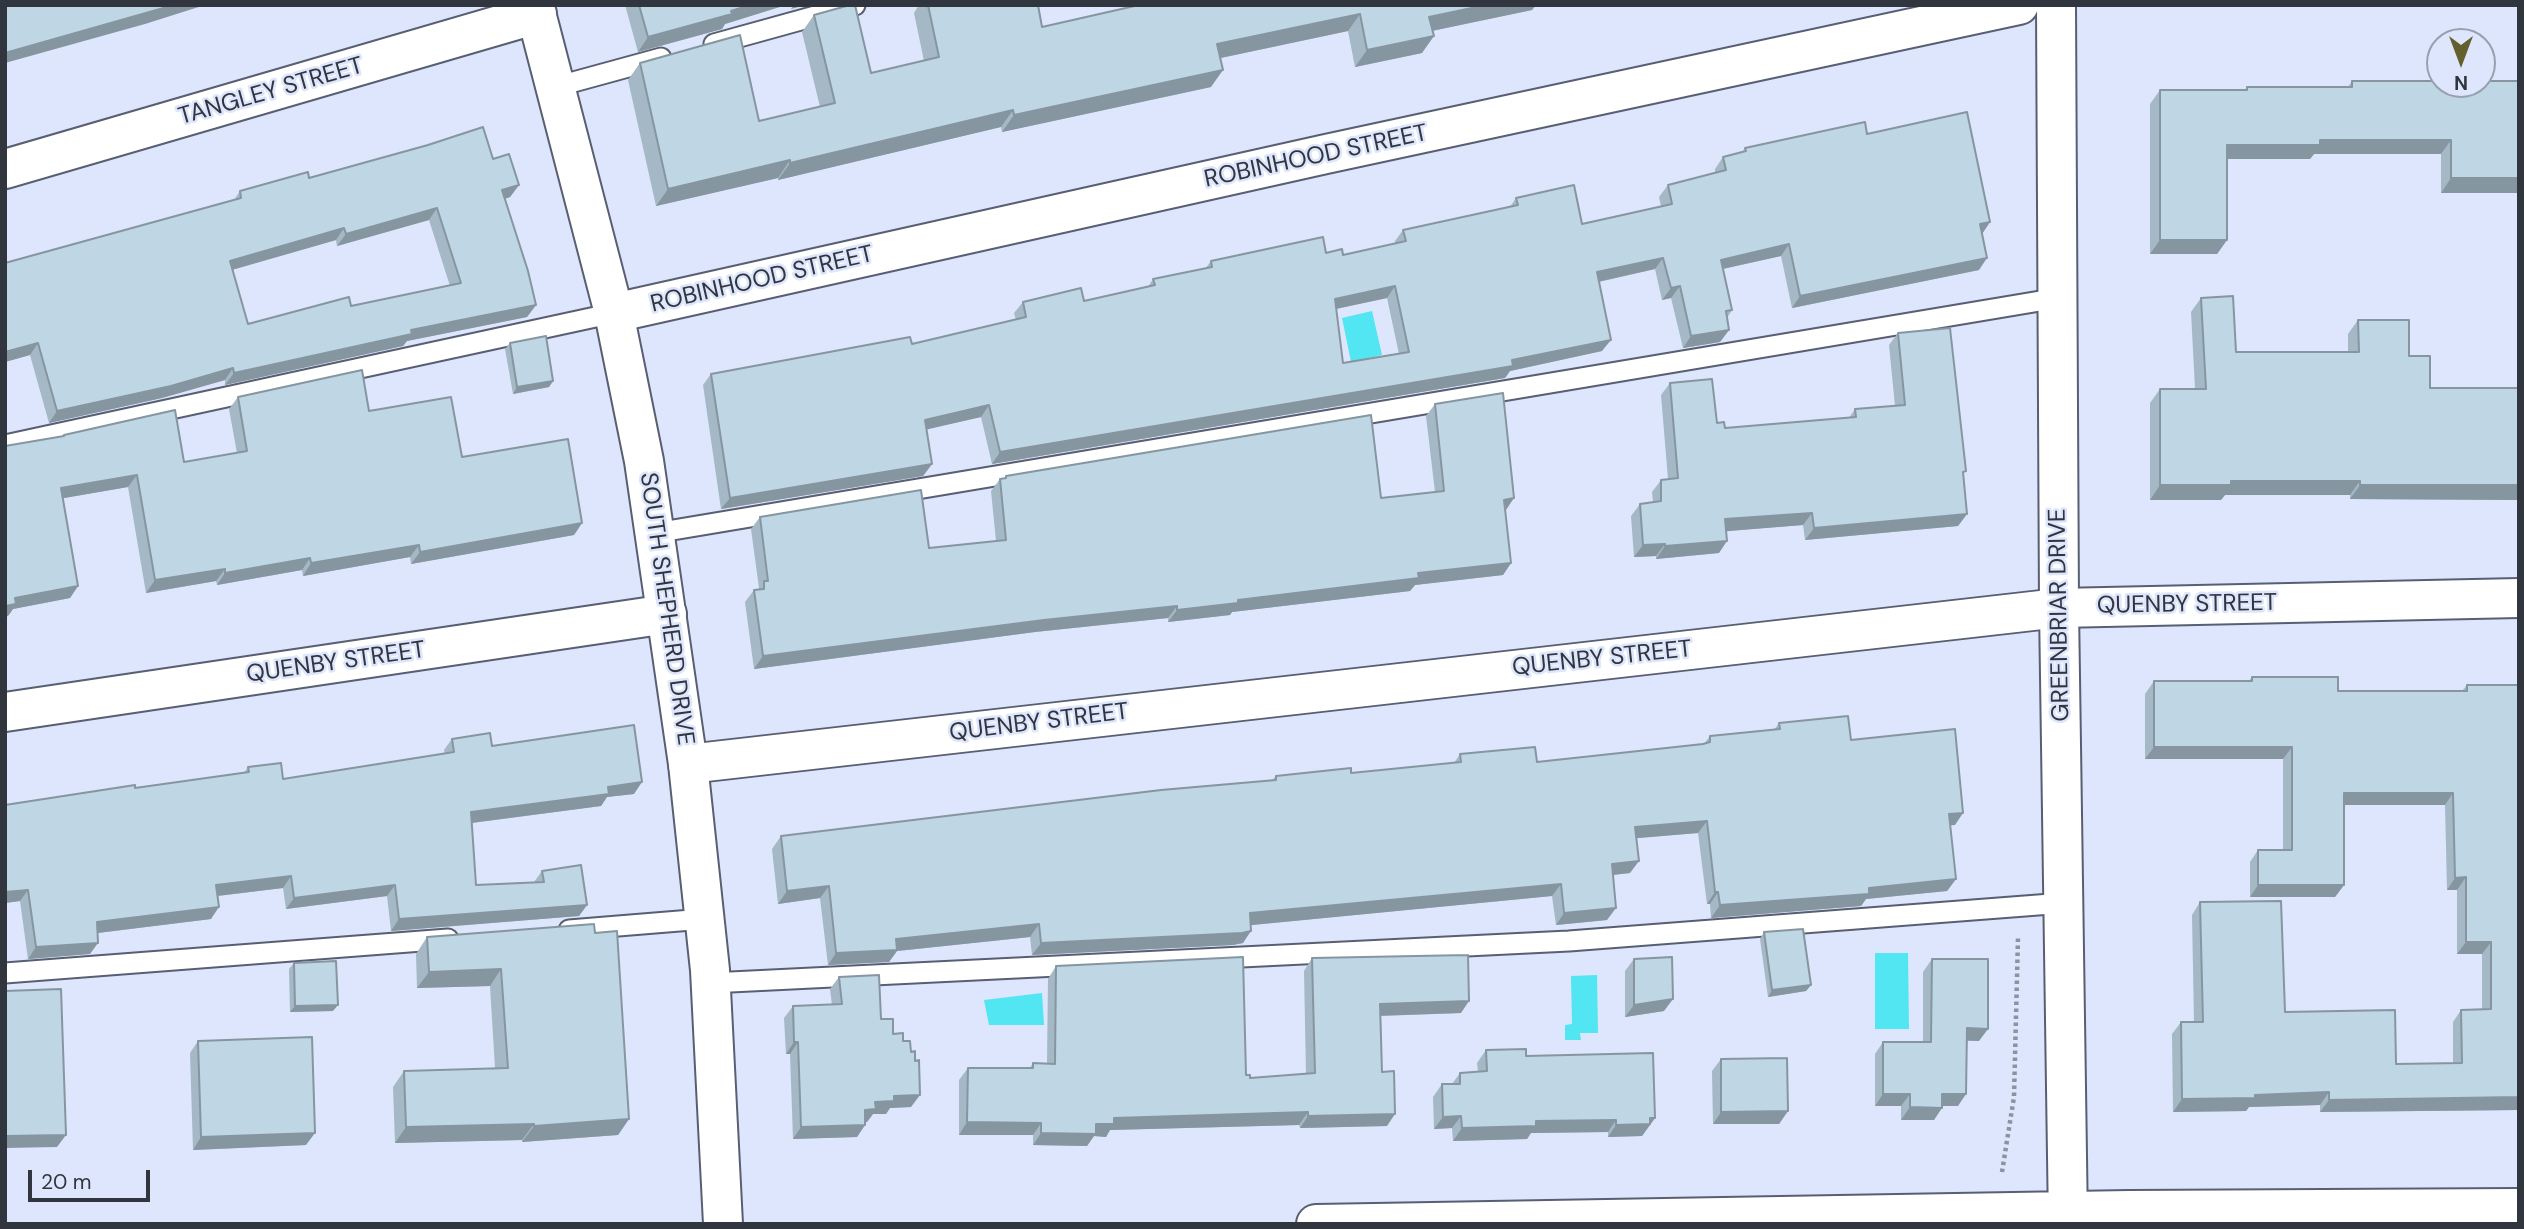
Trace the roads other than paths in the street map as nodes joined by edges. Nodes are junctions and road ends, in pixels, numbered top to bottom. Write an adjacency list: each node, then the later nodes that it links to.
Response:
1 (855, 5): 5 (lane)
2 (2019, 5): 8 (street, ROBINHOOD STREET)
3 (2056, 5): 7 (street, GREENBRIAR DRIVE)
4 (535, 10): 5 (street, SOUTH SHEPHERD DRIVE); 6 (street, TANGLEY STREET)
5 (555, 87): 8 (street, SOUTH SHEPHERD DRIVE)
6 (5, 169)
7 (2058, 298): 10 (lane); 12 (street, GREENBRIAR DRIVE)
8 (614, 313): 9 (lane); 10 (street, SOUTH SHEPHERD DRIVE)
9 (5, 445)
10 (655, 534): 13 (street, SOUTH SHEPHERD DRIVE)
11 (2519, 598): 12 (street, QUENBY STREET)
12 (2059, 608): 15 (street, QUENBY STREET); 16 (street, GREENBRIAR DRIVE)
13 (667, 614): 14 (street, QUENBY STREET); 15 (street, SOUTH SHEPHERD DRIVE)
14 (5, 712)
15 (688, 764): 17 (street, SOUTH SHEPHERD DRIVE)
16 (2064, 903): 21 (lane); 23 (street, GREENBRIAR DRIVE)
17 (704, 919): 18 (lane); 21 (street, SOUTH SHEPHERD DRIVE)
18 (554, 931)
19 (471, 937): 20 (lane)
20 (5, 973)
21 (710, 983): 24 (street, SOUTH SHEPHERD DRIVE)
22 (2519, 1208): 23 (street)
23 (2067, 1218): 25 (street)
24 (723, 1224)
25 (1316, 1224)

